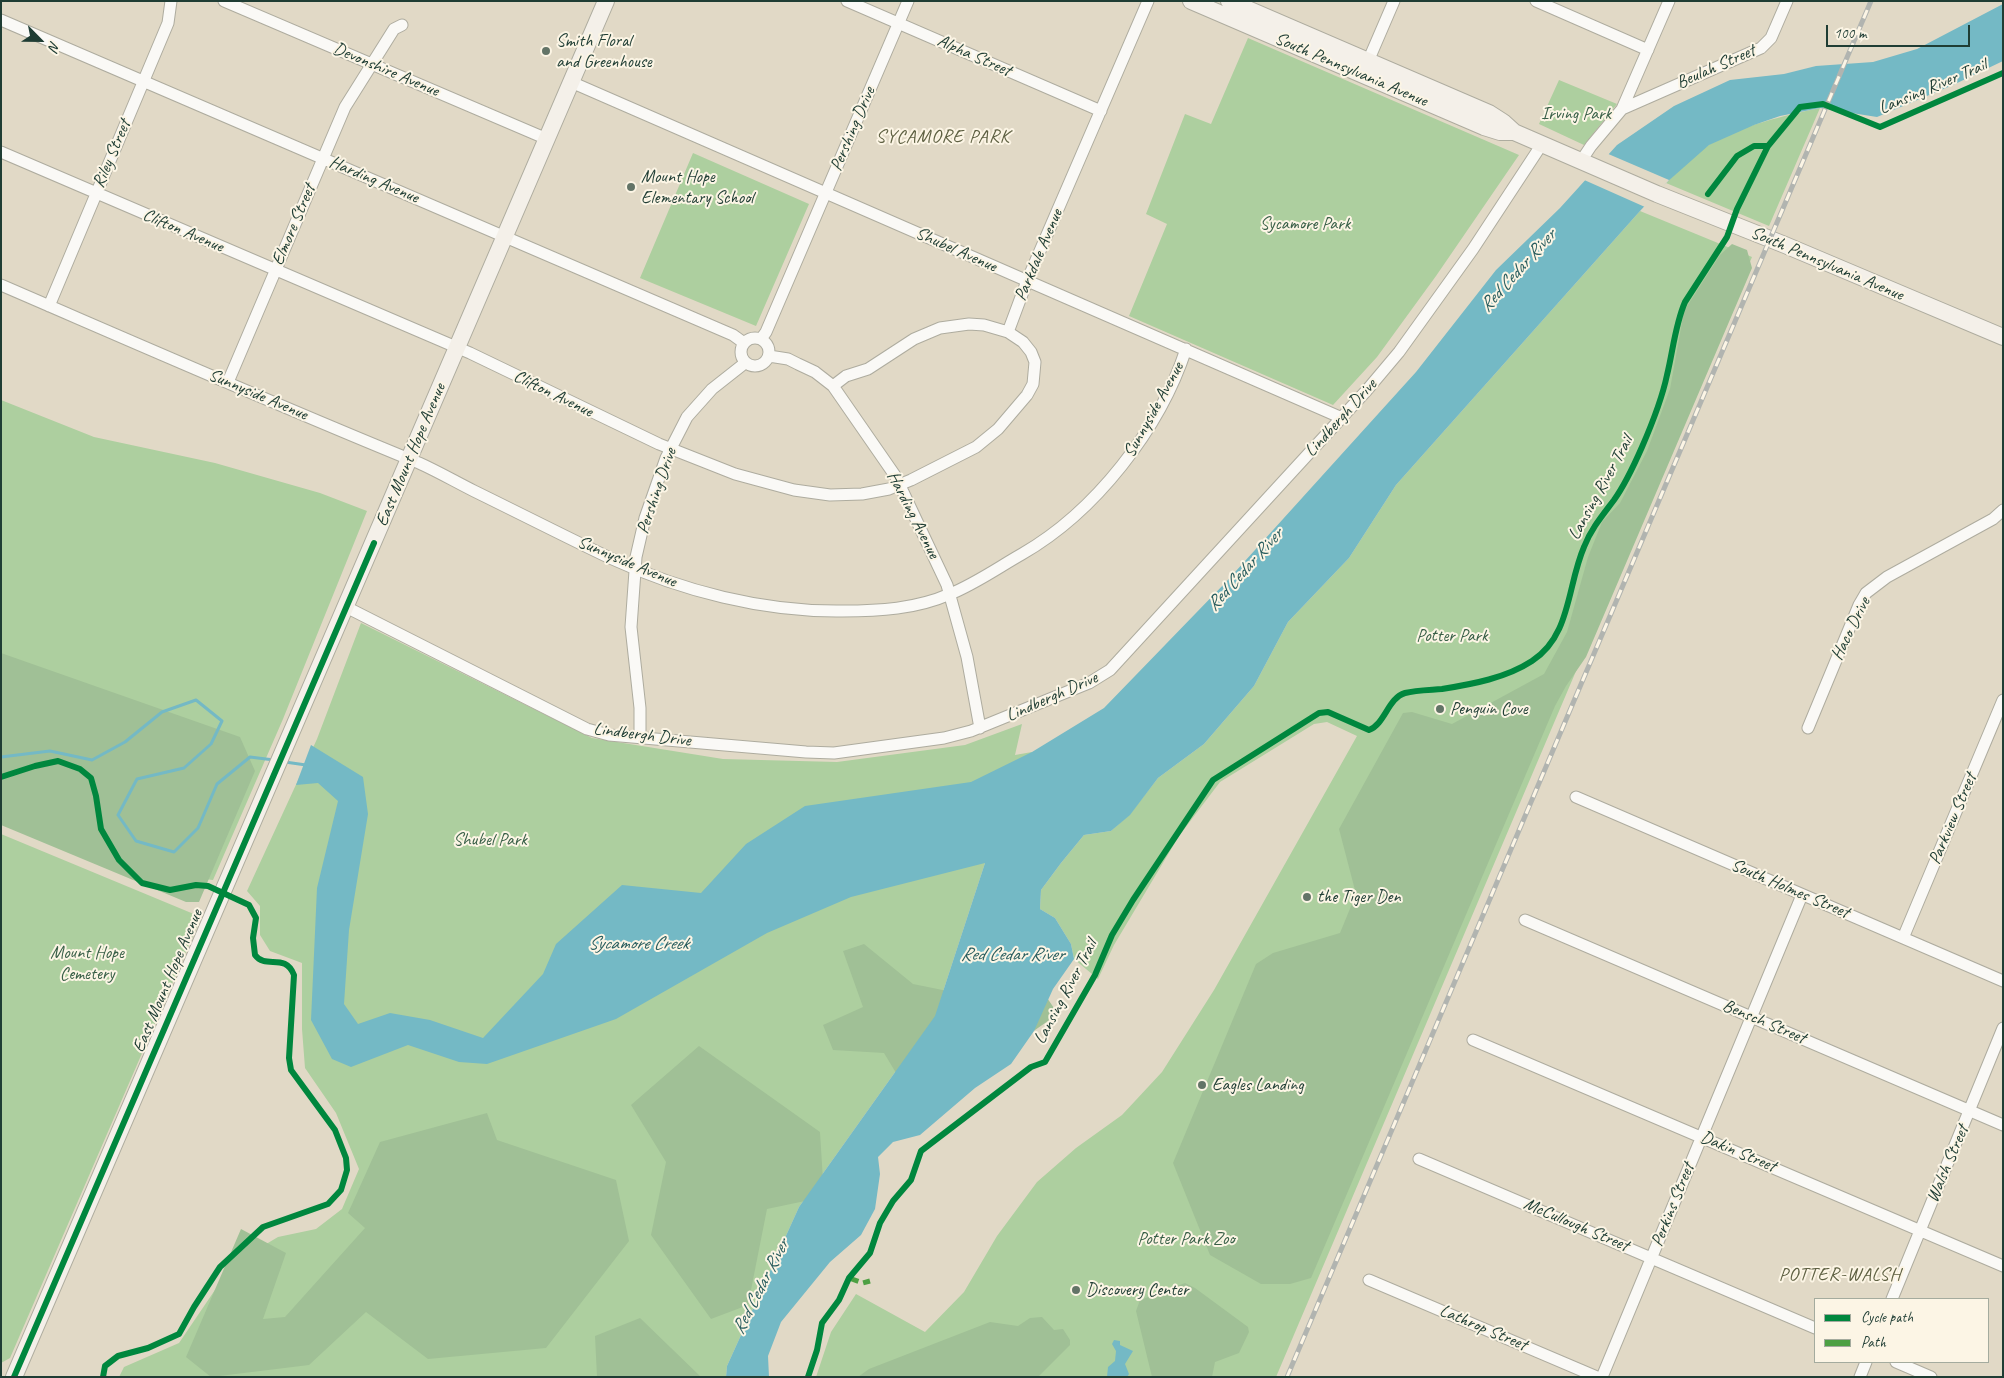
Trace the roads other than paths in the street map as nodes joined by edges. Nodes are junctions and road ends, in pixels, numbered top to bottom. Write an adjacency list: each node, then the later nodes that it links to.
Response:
1 (171, 1): 19 (street, Riley Street)
2 (224, 1): 17 (street, Devonshire Avenue)
3 (606, 1): 20 (street, East Mount Hope Avenue)
4 (848, 1): 14 (street, Alpha Street)
5 (908, 1): 14 (street, Pershing Drive)
6 (1148, 1): 22 (street, Parkdale Avenue)
7 (1190, 1): 18 (street, South Pennsylvania Avenue)
8 (1229, 1): 18 (street, South Pennsylvania Avenue)
9 (1394, 1): 18 (street)
10 (1536, 1): 16 (street)
11 (1669, 1): 16 (street)
12 (1787, 1): 21 (street, Beulah Street)
13 (1, 20): 19 (street, Harding Avenue)
14 (898, 23): 22 (street, Alpha Street); 29 (street, Pershing Drive)
15 (402, 25): 17 (street, Elmore Street)
16 (1648, 50): 21 (street)
17 (372, 64): 23 (street, Devonshire Avenue); 26 (street, Elmore Street)
18 (1365, 68): 24 (street, South Pennsylvania Avenue)
19 (143, 81): 26 (street, Harding Avenue); 28 (street, Riley Street)
20 (571, 82): 23 (street, East Mount Hope Avenue); 29 (street, Shubel Avenue)
21 (1622, 109): 27 (street)
22 (1101, 111): 32 (street, Parkdale Avenue)
23 (547, 139): 30 (street, East Mount Hope Avenue)
24 (1542, 144): 27 (street, South Pennsylvania Avenue); 45 (street, Lindbergh Drive)
25 (1, 152): 28 (street, Clifton Avenue)
26 (322, 158): 30 (street, Harding Avenue); 31 (street, Elmore Street)
27 (1587, 163): 36 (street, South Pennsylvania Avenue)
28 (96, 193): 31 (street, Clifton Avenue); 34 (street, Riley Street)
29 (826, 193): 32 (street, Shubel Avenue); 37 (street, Pershing Drive)
30 (505, 236): 38 (street, Harding Avenue); 39 (street, East Mount Hope Avenue)
31 (275, 270): 39 (street, Clifton Avenue); 43 (street, Elmore Street)
32 (1027, 281): 35 (street, Parkdale Avenue); 40 (street, Shubel Avenue)
33 (1, 285): 34 (street, Sunnyside Avenue)
34 (49, 306): 43 (street, Sunnyside Avenue)
35 (1008, 332): 44 (street); 48 (street, Clifton Avenue)
36 (2003, 337)
37 (761, 339): 38 (street); 41 (street)
38 (744, 343): 42 (street)
39 (457, 348): 46 (street, Clifton Avenue); 47 (street, East Mount Hope Avenue)
40 (1186, 349): 45 (street, Shubel Avenue); 51 (street, Sunnyside Avenue)
41 (769, 356): 42 (street); 44 (street, Harding Avenue)
42 (745, 363): 46 (street, Pershing Drive)
43 (228, 382): 47 (street, Sunnyside Avenue)
44 (833, 386): 48 (street, Harding Avenue)
45 (1342, 418): 54 (street, Lindbergh Drive)
46 (670, 448): 48 (street, Clifton Avenue); 50 (street, Pershing Drive)
47 (410, 460): 50 (street, Sunnyside Avenue); 52 (street, East Mount Hope Avenue)
48 (900, 485): 51 (street, Harding Avenue)
49 (2003, 510): 55 (street, Haco Drive)
50 (636, 568): 51 (street, Sunnyside Avenue); 56 (street, Pershing Drive)
51 (950, 595): 54 (street, Harding Avenue)
52 (346, 607): 56 (street, Lindbergh Drive); 77 (street, East Mount Hope Avenue)
53 (2003, 700): 60 (street, Parkview Street)
54 (980, 728): 56 (street, Lindbergh Drive)
55 (1808, 728)
56 (640, 738)
57 (1576, 797): 58 (street, South Holmes Street)
58 (1802, 894): 60 (street, South Holmes Street); 62 (street, Perkins Street)
59 (1525, 920): 62 (street, Bensch Street)
60 (1904, 938): 61 (street, South Holmes Street)
61 (2003, 980)
62 (1750, 1017): 65 (street, Bensch Street); 67 (street, Perkins Street)
63 (2003, 1028): 65 (street, Walsh Street)
64 (1473, 1040): 67 (street, Dakin Street)
65 (1970, 1110): 66 (street, Bensch Street); 69 (street, Walsh Street)
66 (2003, 1124)
67 (1701, 1136): 69 (street, Dakin Street); 70 (street, Perkins Street)
68 (1419, 1158): 70 (street, McCullough Street)
69 (1920, 1231): 71 (street, Dakin Street); 73 (street, Walsh Street)
70 (1651, 1257): 74 (street, McCullough Street); 79 (street, Perkins Street)
71 (2003, 1266)
72 (1369, 1280): 78 (street, Lathrop Street)
73 (1892, 1298)
74 (1814, 1328)
75 (1866, 1363): 80 (street)
76 (1898, 1363): 81 (street)
77 (14, 1377)
78 (1597, 1377)
79 (1602, 1377)
80 (1860, 1377)
81 (1931, 1377)

